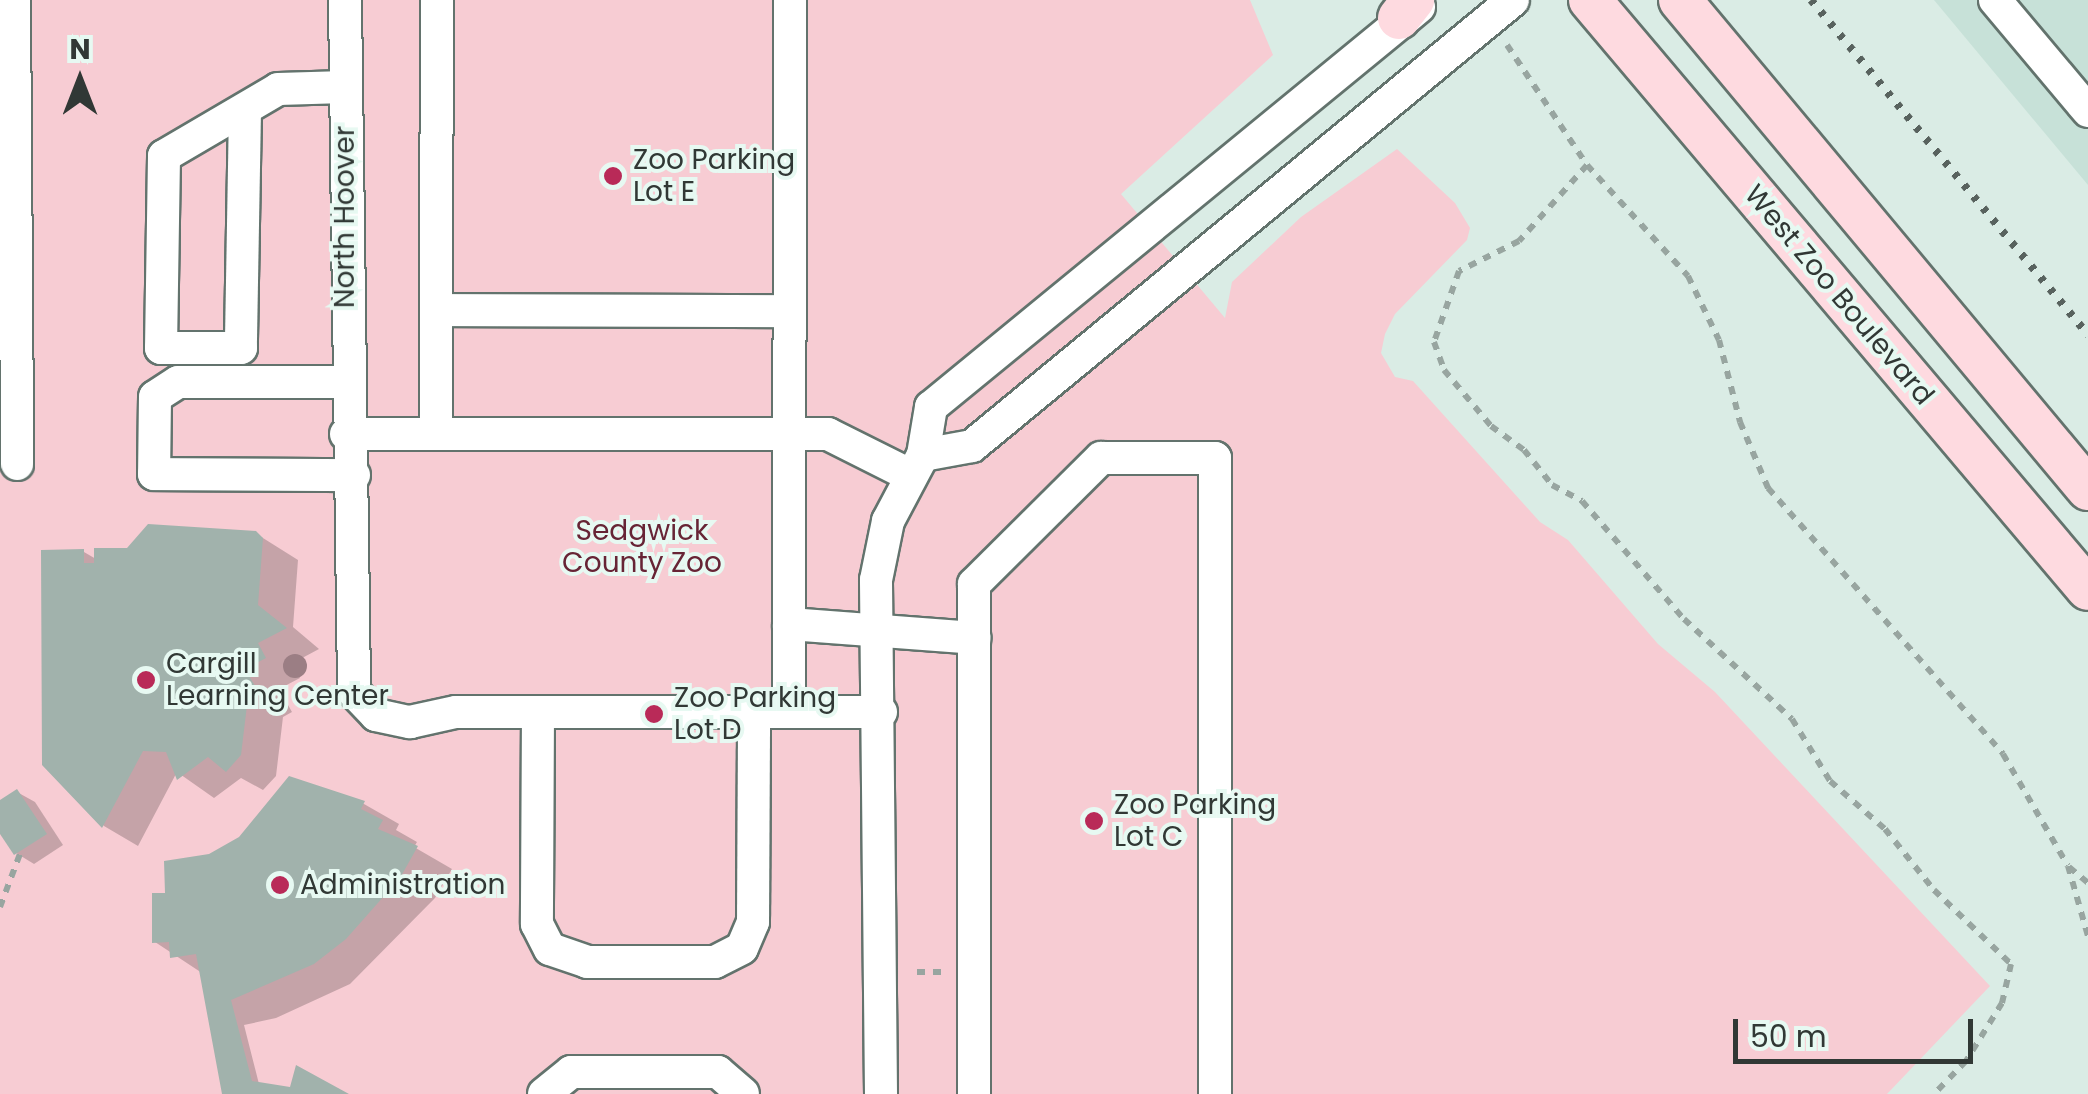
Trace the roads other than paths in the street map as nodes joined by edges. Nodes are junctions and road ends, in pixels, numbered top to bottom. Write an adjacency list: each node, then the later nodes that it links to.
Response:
1 (14, 0): 21 (street)
2 (345, 0): 10 (street, North Hoover)
3 (437, 0): 13 (street)
4 (790, 0): 14 (street)
5 (1513, 0): 22 (street)
6 (1590, 0): 25 (main road, West Zoo Boulevard)
7 (1680, 0): 24 (main road)
8 (2004, 3): 12 (street)
9 (1414, 6): 22 (street)
10 (345, 87): 11 (street); 17 (street, North Hoover)
11 (244, 110): 15 (street); 15 (street)
12 (2088, 111)
13 (437, 310): 14 (street); 19 (street)
14 (790, 311): 20 (street)
15 (201, 348): 16 (street)
16 (200, 382): 17 (street); 23 (street)
17 (346, 382): 18 (street, North Hoover)
18 (346, 434): 19 (street); 23 (street, North Hoover)
19 (436, 434): 20 (street)
20 (789, 434): 22 (street); 26 (street)
21 (17, 464)
22 (915, 464): 27 (street)
23 (354, 475): 29 (street, North Hoover)
24 (2088, 489)
25 (2088, 589)
26 (789, 624): 27 (street); 31 (street)
27 (878, 632): 28 (street); 32 (street)
28 (974, 638): 36 (street); 37 (street)
29 (538, 712): 30 (street, North Hoover); 30 (street)
30 (754, 712): 31 (street, North Hoover)
31 (789, 712): 32 (street, North Hoover)
32 (881, 712): 35 (street)
33 (544, 1094): 34 (street)
34 (744, 1094)
35 (881, 1094)
36 (974, 1094)
37 (1216, 1094)

